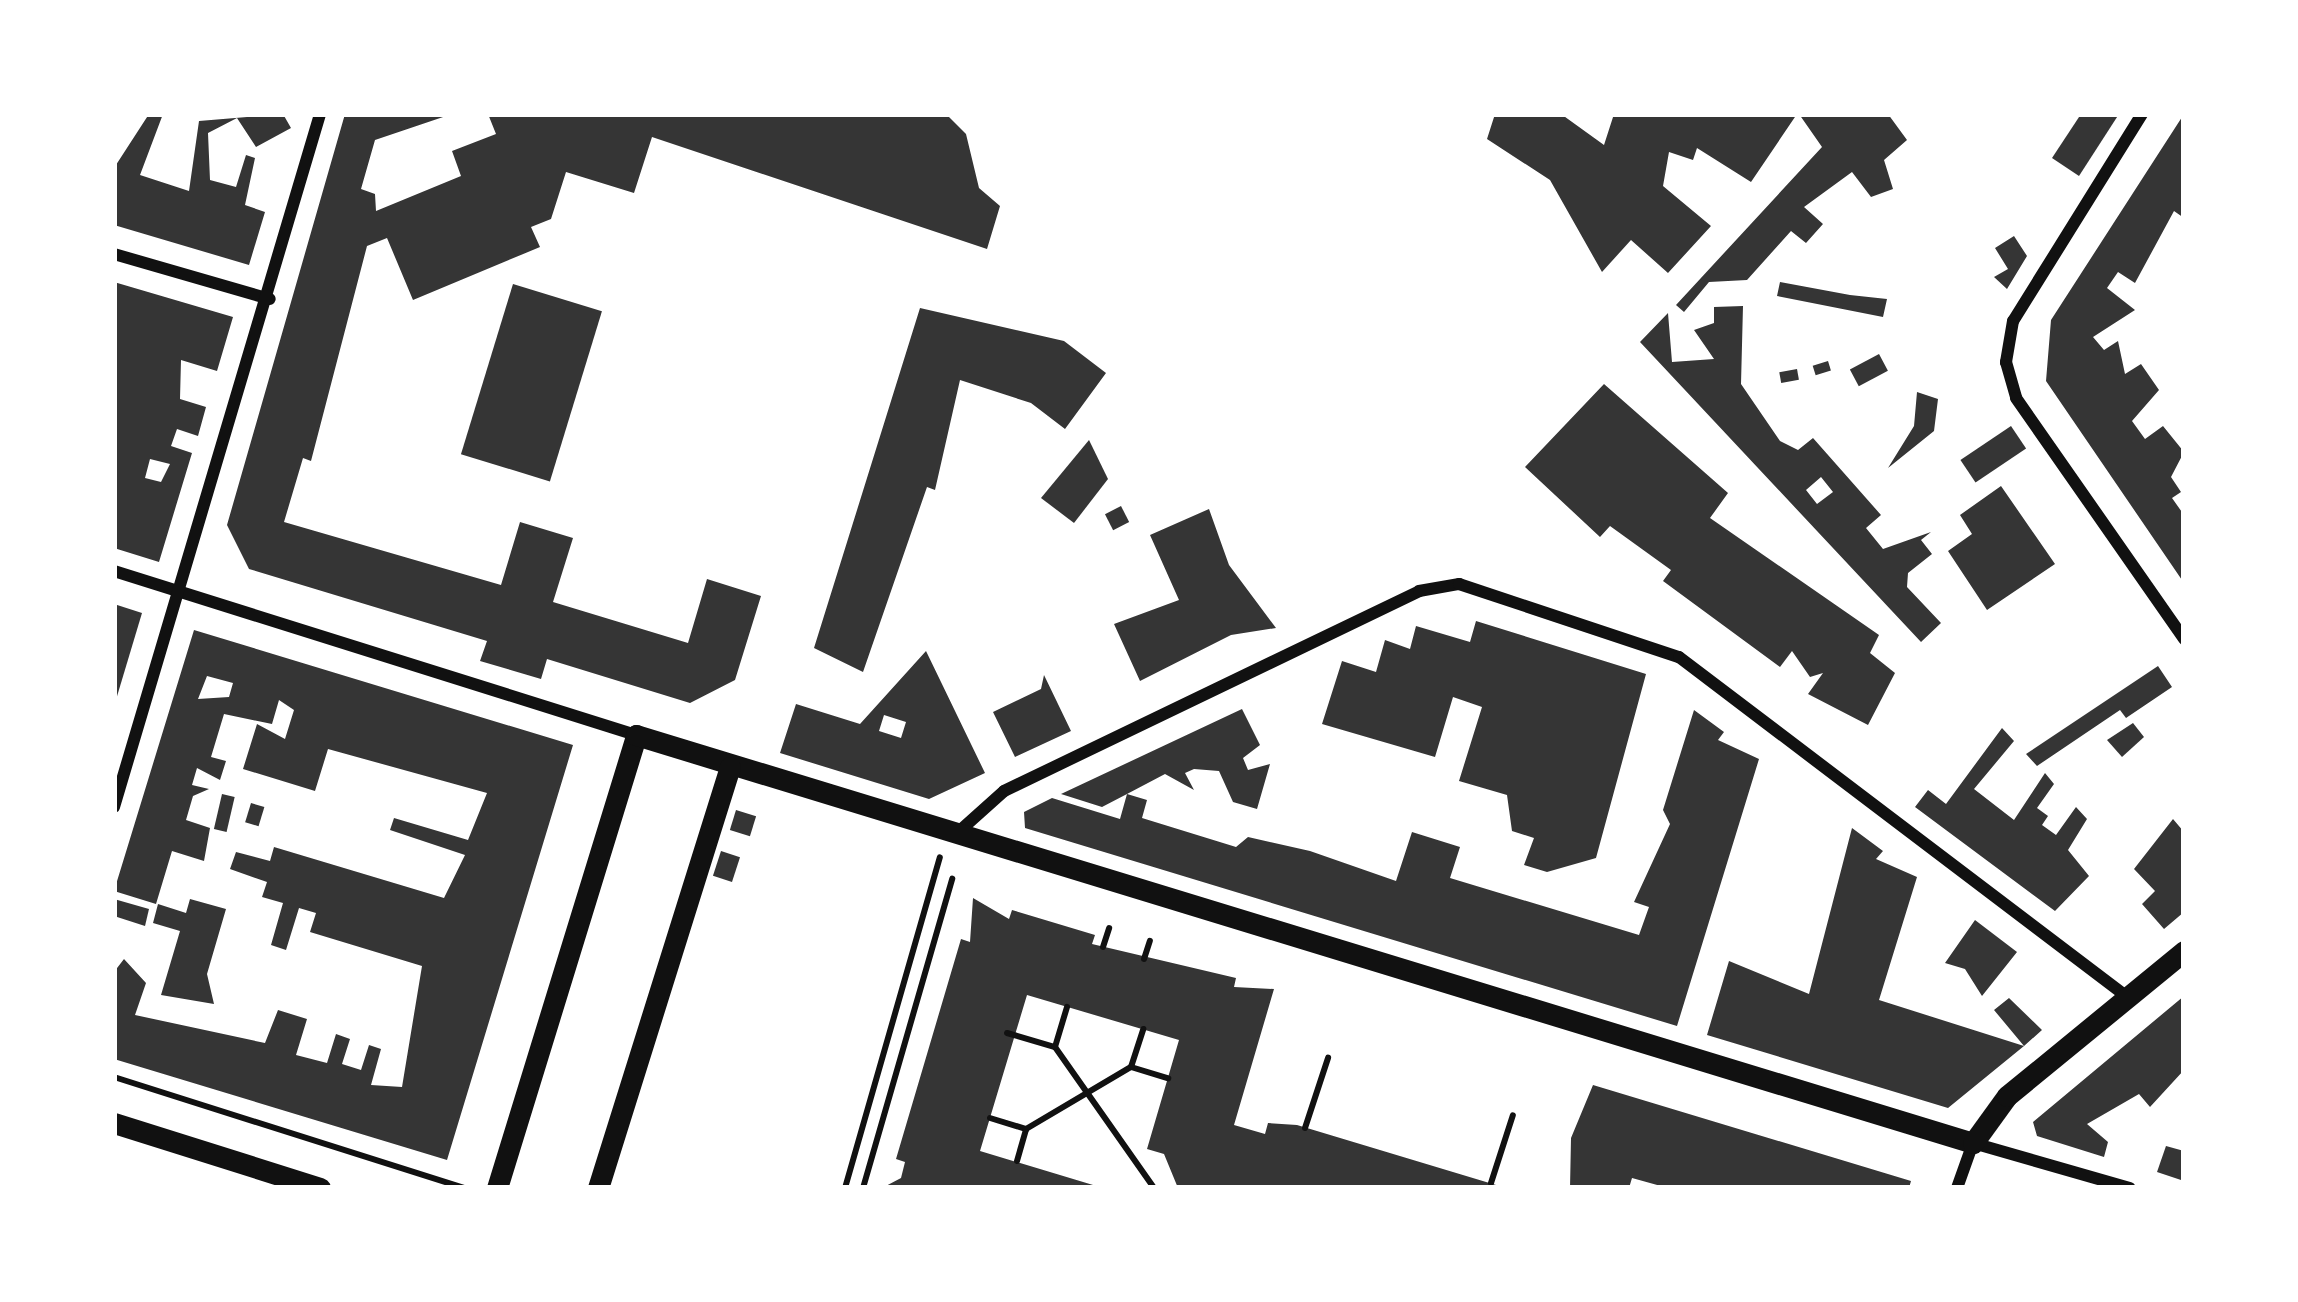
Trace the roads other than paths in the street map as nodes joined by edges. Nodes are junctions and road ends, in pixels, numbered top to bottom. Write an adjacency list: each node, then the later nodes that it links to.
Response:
1 (320, 114): 4 (street)
2 (2142, 114): 7 (street)
3 (114, 254): 4 (street)
4 (270, 299): 6 (street)
5 (114, 572): 6 (street)
6 (179, 594): 8 (street); 10 (street)
7 (2184, 639)
8 (636, 735): 9 (street); 17 (street)
9 (730, 767): 11 (street); 18 (street)
10 (114, 807)
11 (951, 833): 13 (street); 15 (street)
12 (2184, 951): 13 (street)
13 (2126, 996): 15 (street)
14 (114, 1123): 16 (street)
15 (1973, 1144): 19 (street); 20 (street)
16 (320, 1188)
17 (497, 1188)
18 (598, 1188)
19 (1957, 1188)
20 (2129, 1188)

